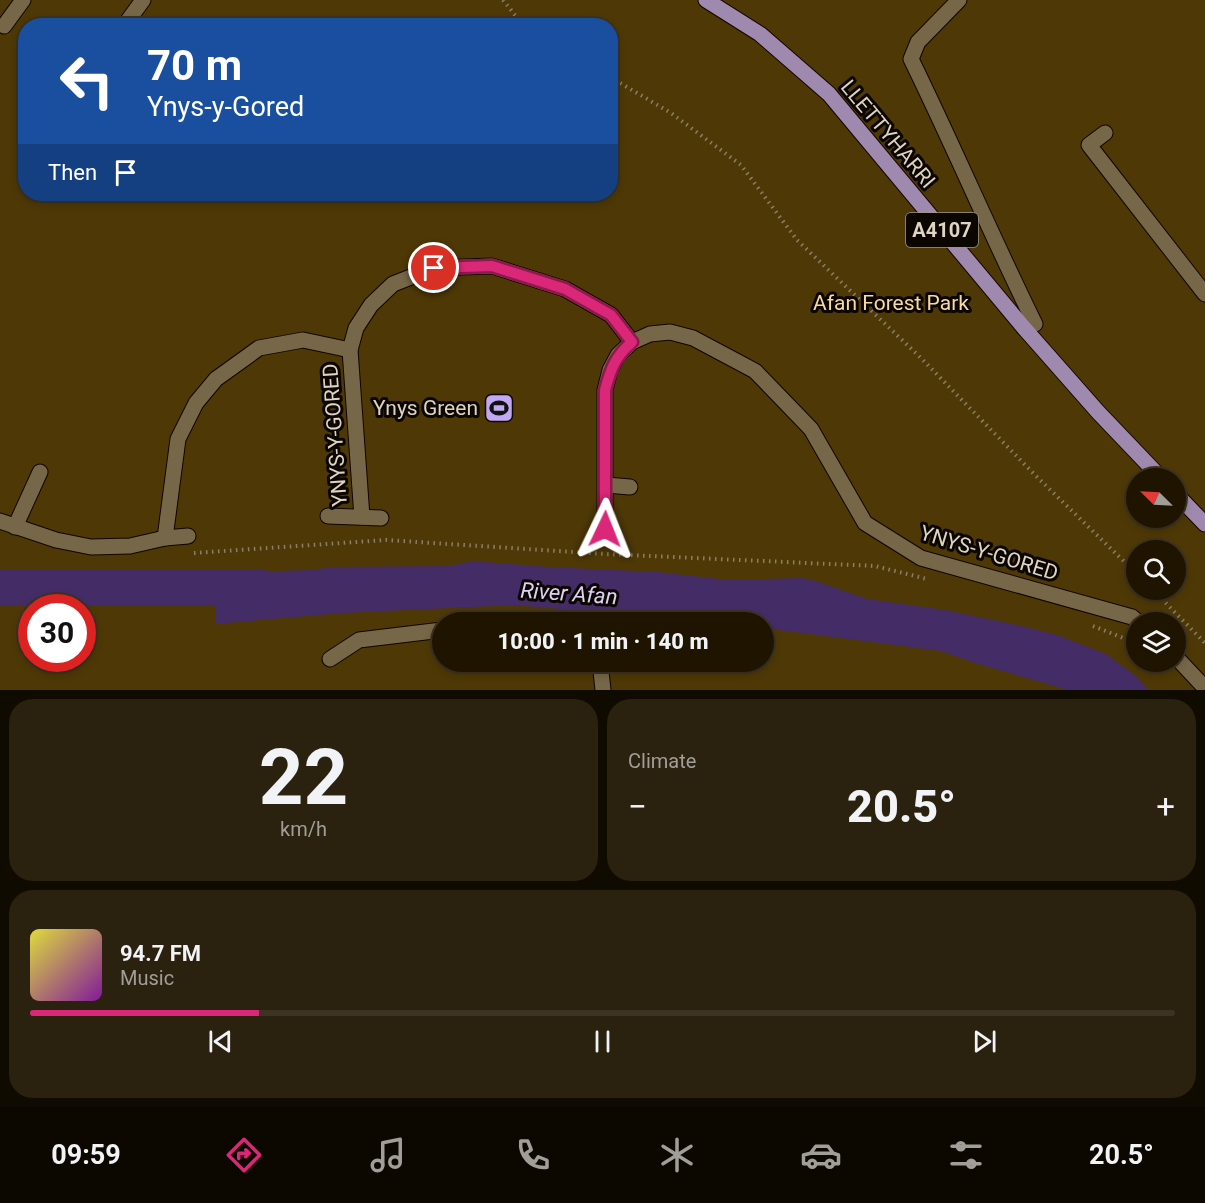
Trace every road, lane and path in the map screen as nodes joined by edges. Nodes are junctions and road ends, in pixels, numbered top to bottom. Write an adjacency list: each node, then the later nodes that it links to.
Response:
1 (23, 0): 8 (street)
2 (143, 0): 6 (street)
3 (503, 0): 7 (path)
4 (706, 0): 12 (main road, LLETTYHARRI / A4107)
5 (959, 0): 12 (street)
6 (130, 18)
7 (519, 18)
8 (4, 27)
9 (618, 82): 30 (path)
10 (1105, 133): 11 (street)
11 (1205, 294)
12 (1024, 328): 15 (main road, LLETTYHARRI / A4107)
13 (632, 342): 14 (street, YNYS-Y-GORED); 17 (street); 33 (street, YNYS-Y-GORED)
14 (350, 350): 21 (street, YNYS-Y-GORED); 28 (street, YNYS-Y-GORED)
15 (1152, 468)
16 (40, 472): 25 (street)
17 (606, 485): 18 (street); 26 (street)
18 (630, 487)
19 (1186, 504): 24 (main road)
20 (328, 516): 21 (street, YNYS-Y-GORED)
21 (362, 517): 22 (street, YNYS-Y-GORED)
22 (381, 518)
23 (0, 521): 25 (street)
24 (1205, 524)
25 (15, 527): 28 (street)
26 (605, 529)
27 (188, 537): 28 (street)
28 (165, 538)
29 (191, 553): 31 (path)
30 (1126, 563)
31 (928, 579)
32 (1163, 600): 37 (path)
33 (1126, 614)
34 (1089, 624): 36 (path)
35 (432, 631): 38 (street)
36 (1126, 640)
37 (1205, 643)
38 (330, 659)
39 (1186, 668): 41 (street)
40 (601, 672): 42 (street)
41 (1205, 688)
42 (603, 690)

